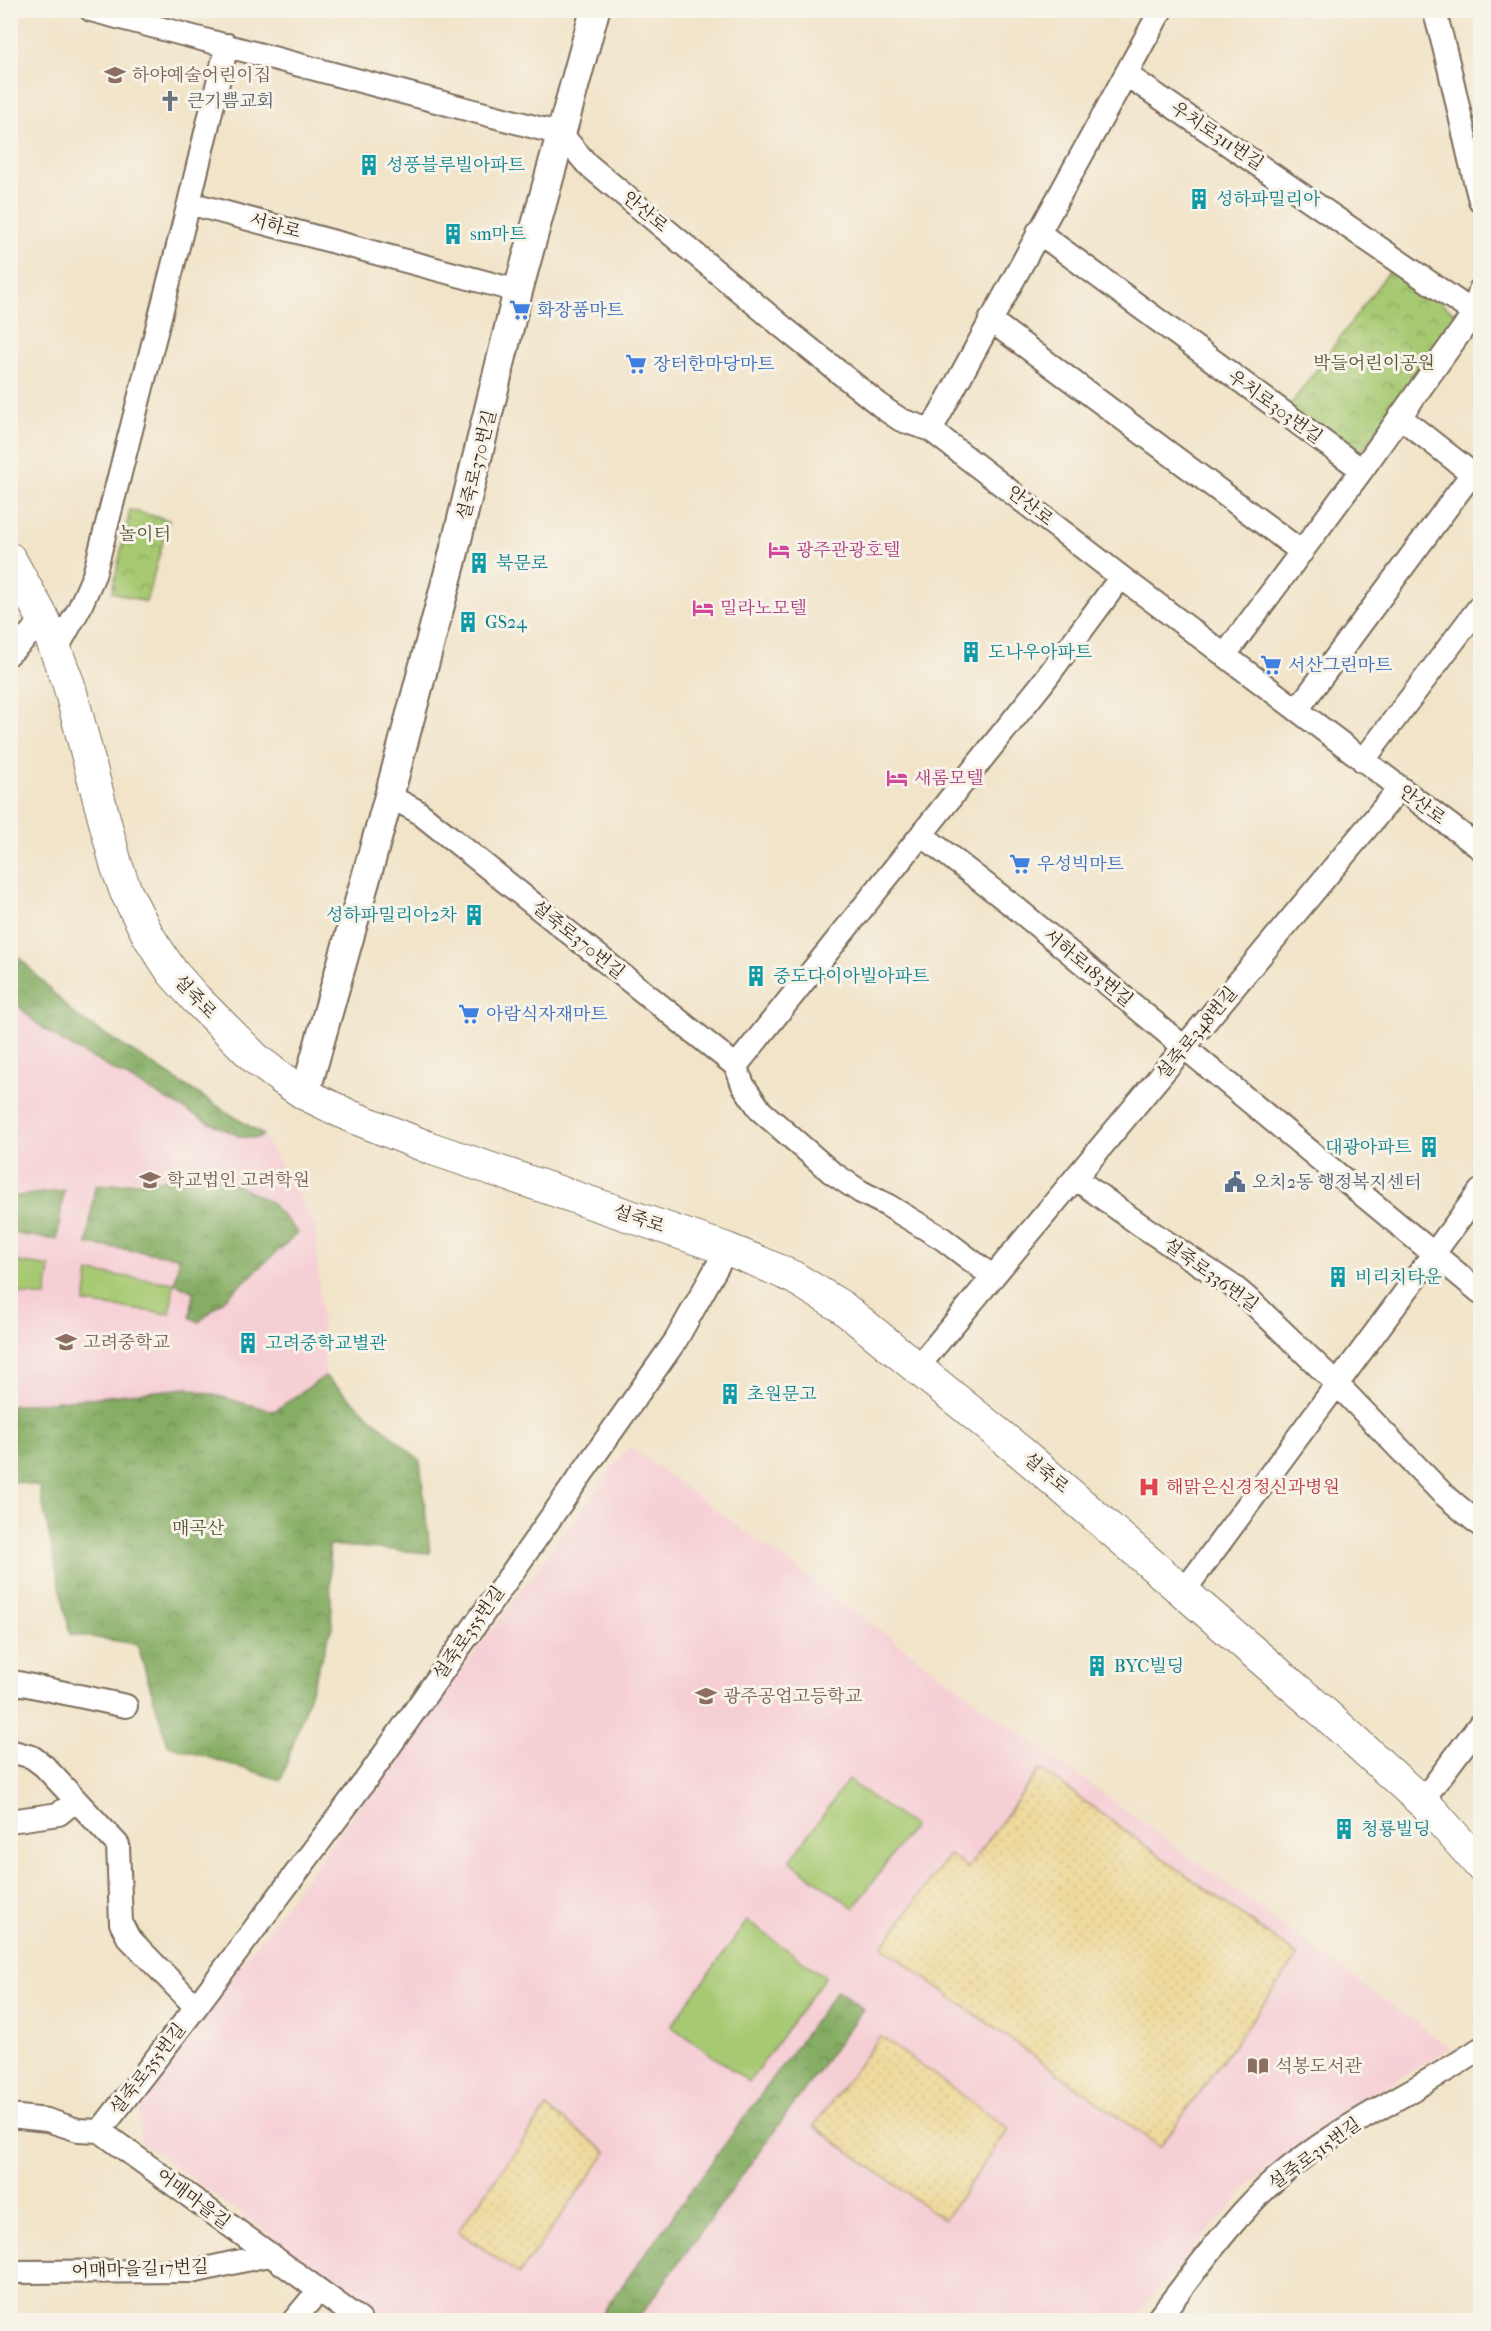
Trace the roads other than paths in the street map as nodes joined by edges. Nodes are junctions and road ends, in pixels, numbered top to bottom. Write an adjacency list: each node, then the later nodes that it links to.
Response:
1 (92, 10): 5 (street)
2 (595, 10): 7 (street, 설죽로370번길)
3 (1161, 10): 6 (street)
4 (1434, 10): 8 (street)
5 (227, 45): 7 (street); 9 (street)
6 (1127, 75): 10 (street); 13 (street, 우치로311번길)
7 (561, 134): 12 (street, 설죽로370번길); 16 (street, 안산로)
8 (1480, 200)
9 (189, 203): 12 (street, 서하로); 23 (street)
10 (1038, 232): 14 (street); 17 (street, 우치로303번길)
11 (1480, 290): 13 (street)
12 (518, 291): 29 (street, 설죽로370번길)
13 (1477, 315): 15 (street)
14 (990, 320): 16 (street); 18 (street)
15 (1400, 417): 17 (street); 26 (street)
16 (931, 430): 20 (street, 안산로)
17 (1362, 470): 18 (street)
18 (1302, 552): 25 (street)
19 (10, 559): 22 (main road, 설죽로)
20 (1121, 577): 25 (street, 안산로); 30 (street)
21 (1480, 606): 27 (street)
22 (44, 620): 23 (main road, 설죽로); 24 (street)
23 (56, 650): 34 (main road, 설죽로)
24 (10, 653)
25 (1225, 655): 26 (street, 안산로)
26 (1297, 710): 27 (street, 안산로)
27 (1363, 761): 28 (street, 안산로)
28 (1400, 788): 31 (street, 안산로); 32 (street, 설죽로348번길)
29 (389, 796): 33 (street, 설죽로370번길); 34 (street, 설죽로370번길)
30 (922, 835): 32 (street, 서하로183번길); 33 (street)
31 (1480, 848)
32 (1185, 1048): 35 (street, 설죽로348번길); 38 (street, 서하로183번길)
33 (736, 1066): 39 (street)
34 (304, 1094): 37 (main road, 설죽로)
35 (1075, 1178): 39 (street, 설죽로348번길); 42 (street, 설죽로336번길)
36 (1480, 1191): 38 (street)
37 (727, 1249): 41 (main road, 설죽로); 53 (street, 설죽로355번길)
38 (1434, 1254): 40 (street, 서하로183번길); 42 (street)
39 (993, 1277): 41 (street, 설죽로348번길)
40 (1480, 1292)
41 (917, 1368): 44 (main road, 설죽로)
42 (1337, 1384): 43 (street, 설죽로336번길); 44 (street)
43 (1480, 1525)
44 (1184, 1591): 50 (main road, 설죽로)
45 (10, 1689): 46 (street)
46 (126, 1706)
47 (1480, 1724): 50 (street)
48 (10, 1751): 49 (street, 설죽로355번길)
49 (76, 1800): 51 (street); 53 (street, 설죽로355번길)
50 (1422, 1801): 52 (main road, 설죽로)
51 (10, 1821)
52 (1480, 1865)
53 (196, 2007): 56 (street, 설죽로355번길)
54 (1480, 2049): 62 (street, 설죽로315번길)
55 (10, 2116): 56 (street, 어매마을길)
56 (100, 2131): 57 (street, 어매마을길)
57 (268, 2255): 58 (street, 어매마을길17번길); 59 (street, 어매마을길)
58 (10, 2272)
59 (318, 2291): 60 (street); 61 (street, 어매마을길)
60 (294, 2320)
61 (360, 2320)
62 (1157, 2320)

